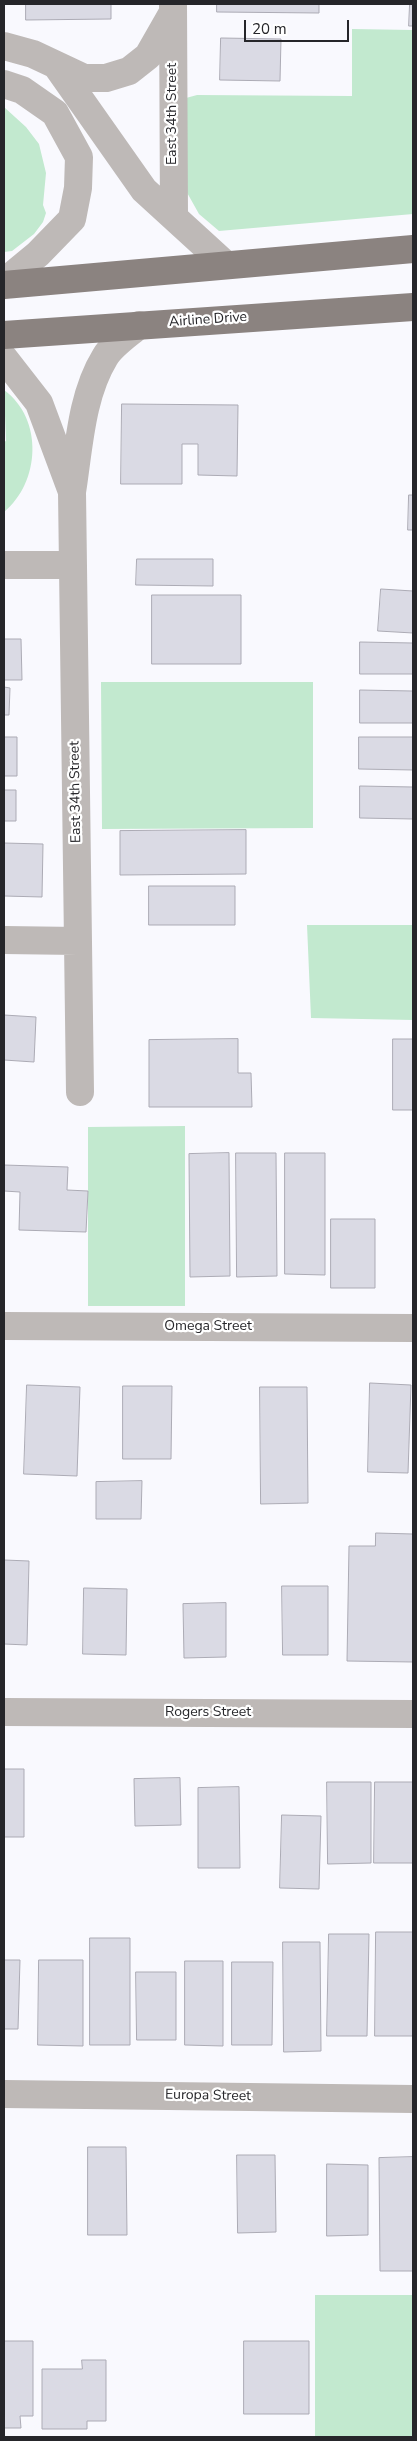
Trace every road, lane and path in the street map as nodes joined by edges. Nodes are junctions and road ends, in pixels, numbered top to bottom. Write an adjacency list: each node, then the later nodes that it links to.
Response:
1 (173, 8): 3 (street, East 34th Street); 5 (street, East 34th Street)
2 (4, 46): 3 (street)
3 (56, 65): 5 (street)
4 (4, 84): 8 (street)
5 (174, 216): 7 (street)
6 (413, 249): 7 (main road)
7 (225, 264): 8 (main road)
8 (4, 284)
9 (413, 307): 10 (main road, Airline Drive)
10 (139, 325): 11 (main road, Airline Drive); 13 (street, East 34th Street)
11 (4, 334)
12 (4, 358): 13 (street, East 34th Street)
13 (72, 492): 15 (street, East 34th Street)
14 (4, 565): 15 (street)
15 (73, 565): 17 (street, East 34th Street)
16 (4, 940): 17 (street)
17 (78, 941): 18 (street, East 34th Street)
18 (80, 1092)
19 (4, 1326): 20 (street, Omega Street)
20 (413, 1328)
21 (4, 1712): 22 (street, Rogers Street)
22 (413, 1714)
23 (4, 2094): 24 (street, Europa Street)
24 (413, 2098)

